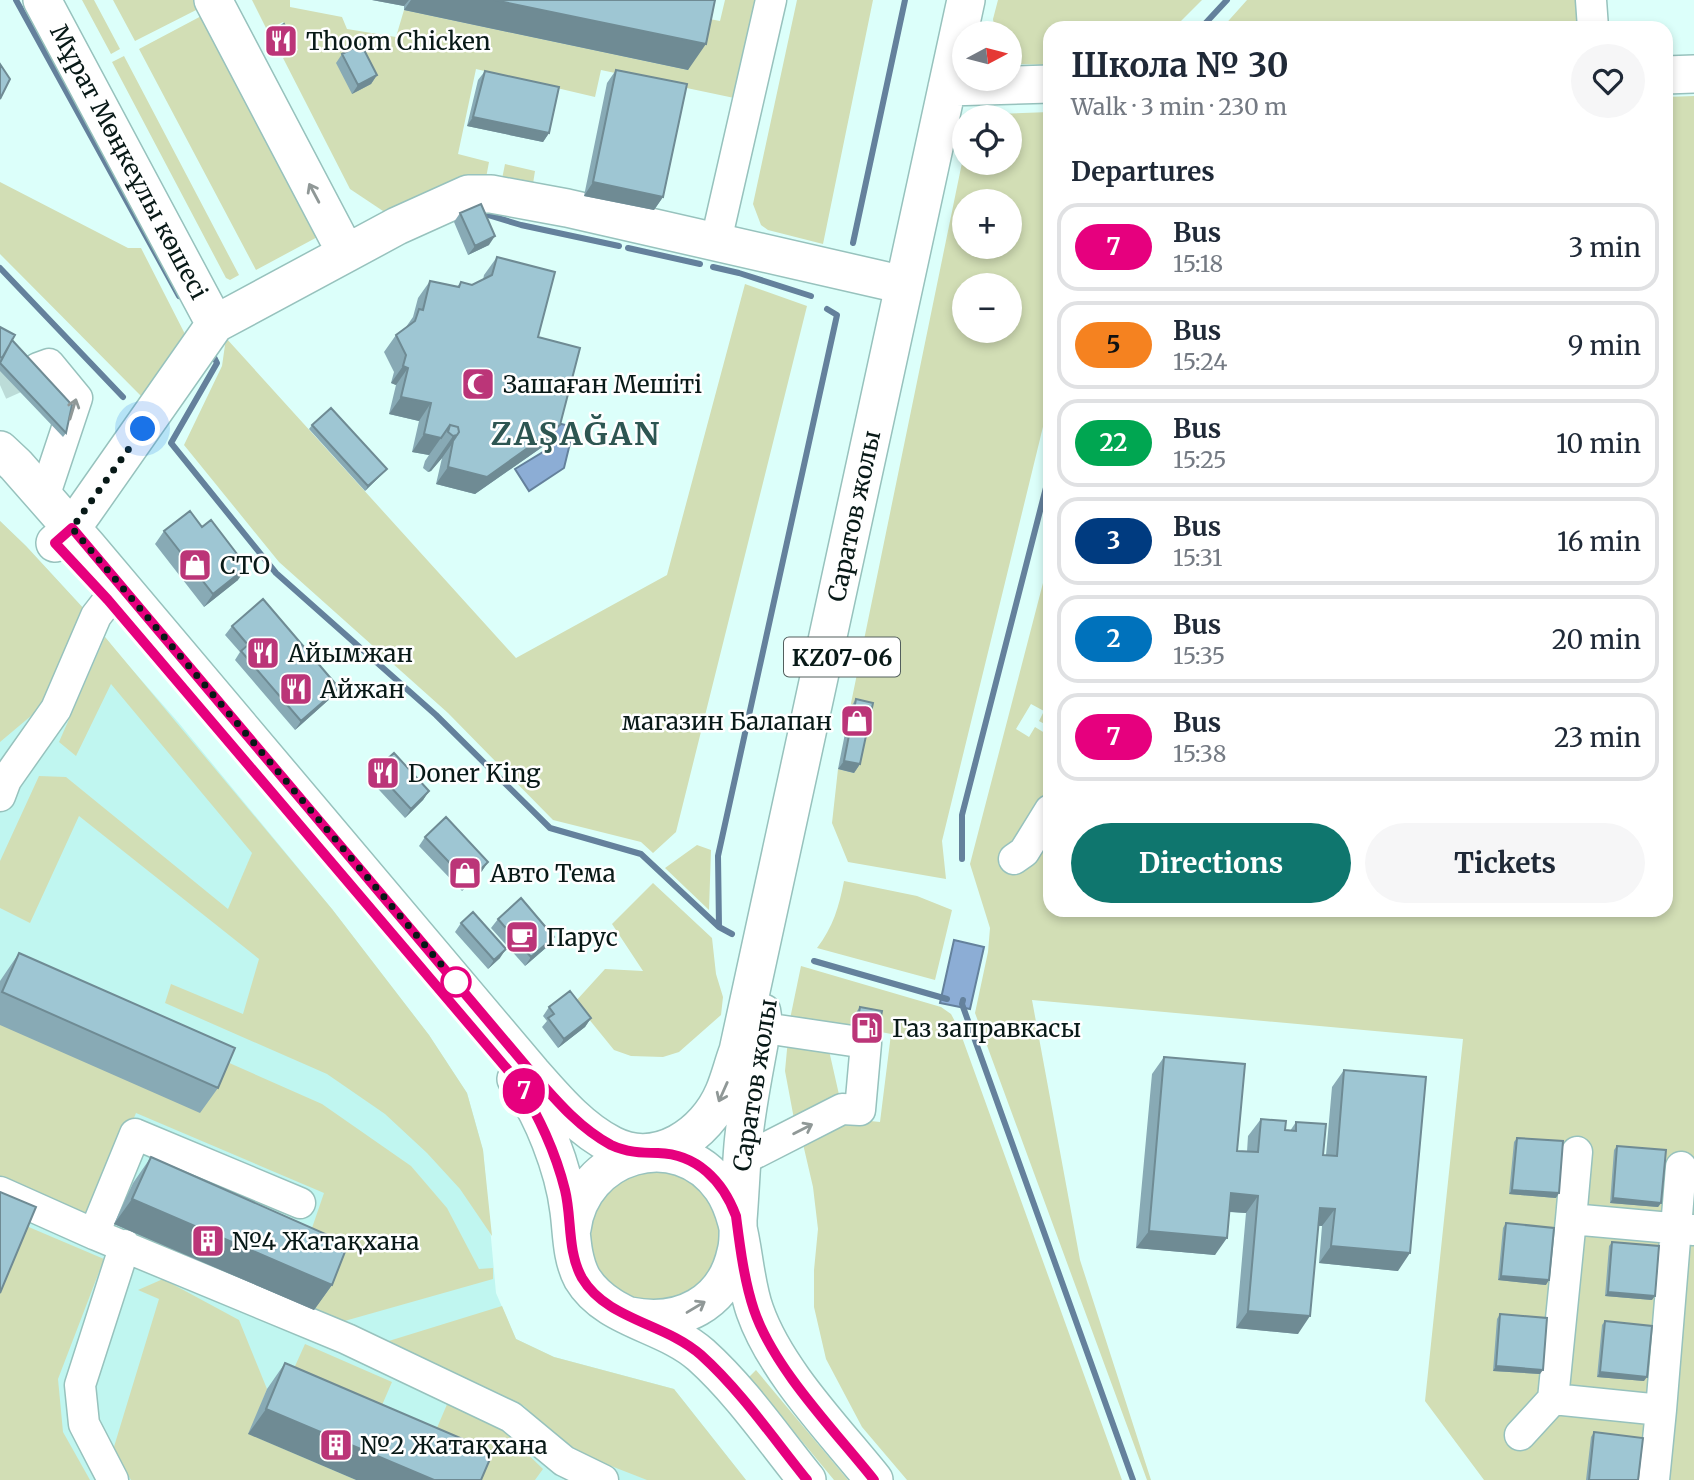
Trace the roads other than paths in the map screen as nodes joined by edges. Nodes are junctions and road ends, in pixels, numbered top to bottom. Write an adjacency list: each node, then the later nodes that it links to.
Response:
1 (42, 0): 19 (main road, Мұрат Мөңкеұлы көшесі)
2 (213, 0): 17 (main road, one-way to 2)
3 (772, 0): 16 (street)
4 (965, 0): 7 (main road, Саратов жолы / KZ07-06)
5 (984, 0): 8 (main road)
6 (1591, 0): 9 (street)
7 (964, 21)
8 (980, 21)
9 (1593, 21)
10 (1694, 74): 11 (main road)
11 (1673, 75)
12 (1022, 84): 13 (main road)
13 (1043, 84)
14 (958, 91): 18 (main road, Саратов жолы / KZ07-06)
15 (959, 91): 29 (main road, Саратов жолы / KZ07-06)
16 (716, 241): 17 (main road); 18 (main road)
17 (346, 253): 19 (main road)
18 (904, 285): 31 (main road, Саратов жолы / KZ07-06, one-way to 31)
19 (215, 324): 24 (main road)
20 (38, 368): 23 (street, one-way to 20)
21 (0, 450): 23 (main road)
22 (0, 484): 24 (main road)
23 (44, 497): 24 (main road)
24 (63, 536): 25 (main road)
25 (114, 593): 26 (street); 31 (main road); 40 (main road)
26 (0, 796)
27 (1043, 821): 28 (street)
28 (1014, 859)
29 (765, 1010): 32 (main road, Саратов жолы / KZ07-06); 32 (street, one-way to 29)
30 (1577, 1152): 36 (street)
31 (644, 1154): 38 (main road); 40 (main road)
32 (742, 1160): 38 (main road, Саратов жолы / KZ07-06)
33 (1681, 1167): 37 (street)
34 (0, 1192): 39 (street)
35 (300, 1203): 39 (street)
36 (1571, 1219): 37 (street); 43 (street)
37 (1685, 1229): 44 (street)
38 (738, 1231): 42 (main road, one-way to 38); 50 (main road)
39 (94, 1234): 41 (street)
40 (571, 1237): 42 (main road)
41 (125, 1245): 46 (street); 47 (street)
42 (631, 1316): 49 (main road)
43 (1553, 1399): 44 (street); 45 (street)
44 (1661, 1410): 51 (street)
45 (1520, 1436)
46 (558, 1471): 48 (street)
47 (113, 1480)
48 (603, 1480)
49 (807, 1480)
50 (874, 1480)
51 (1654, 1480)

